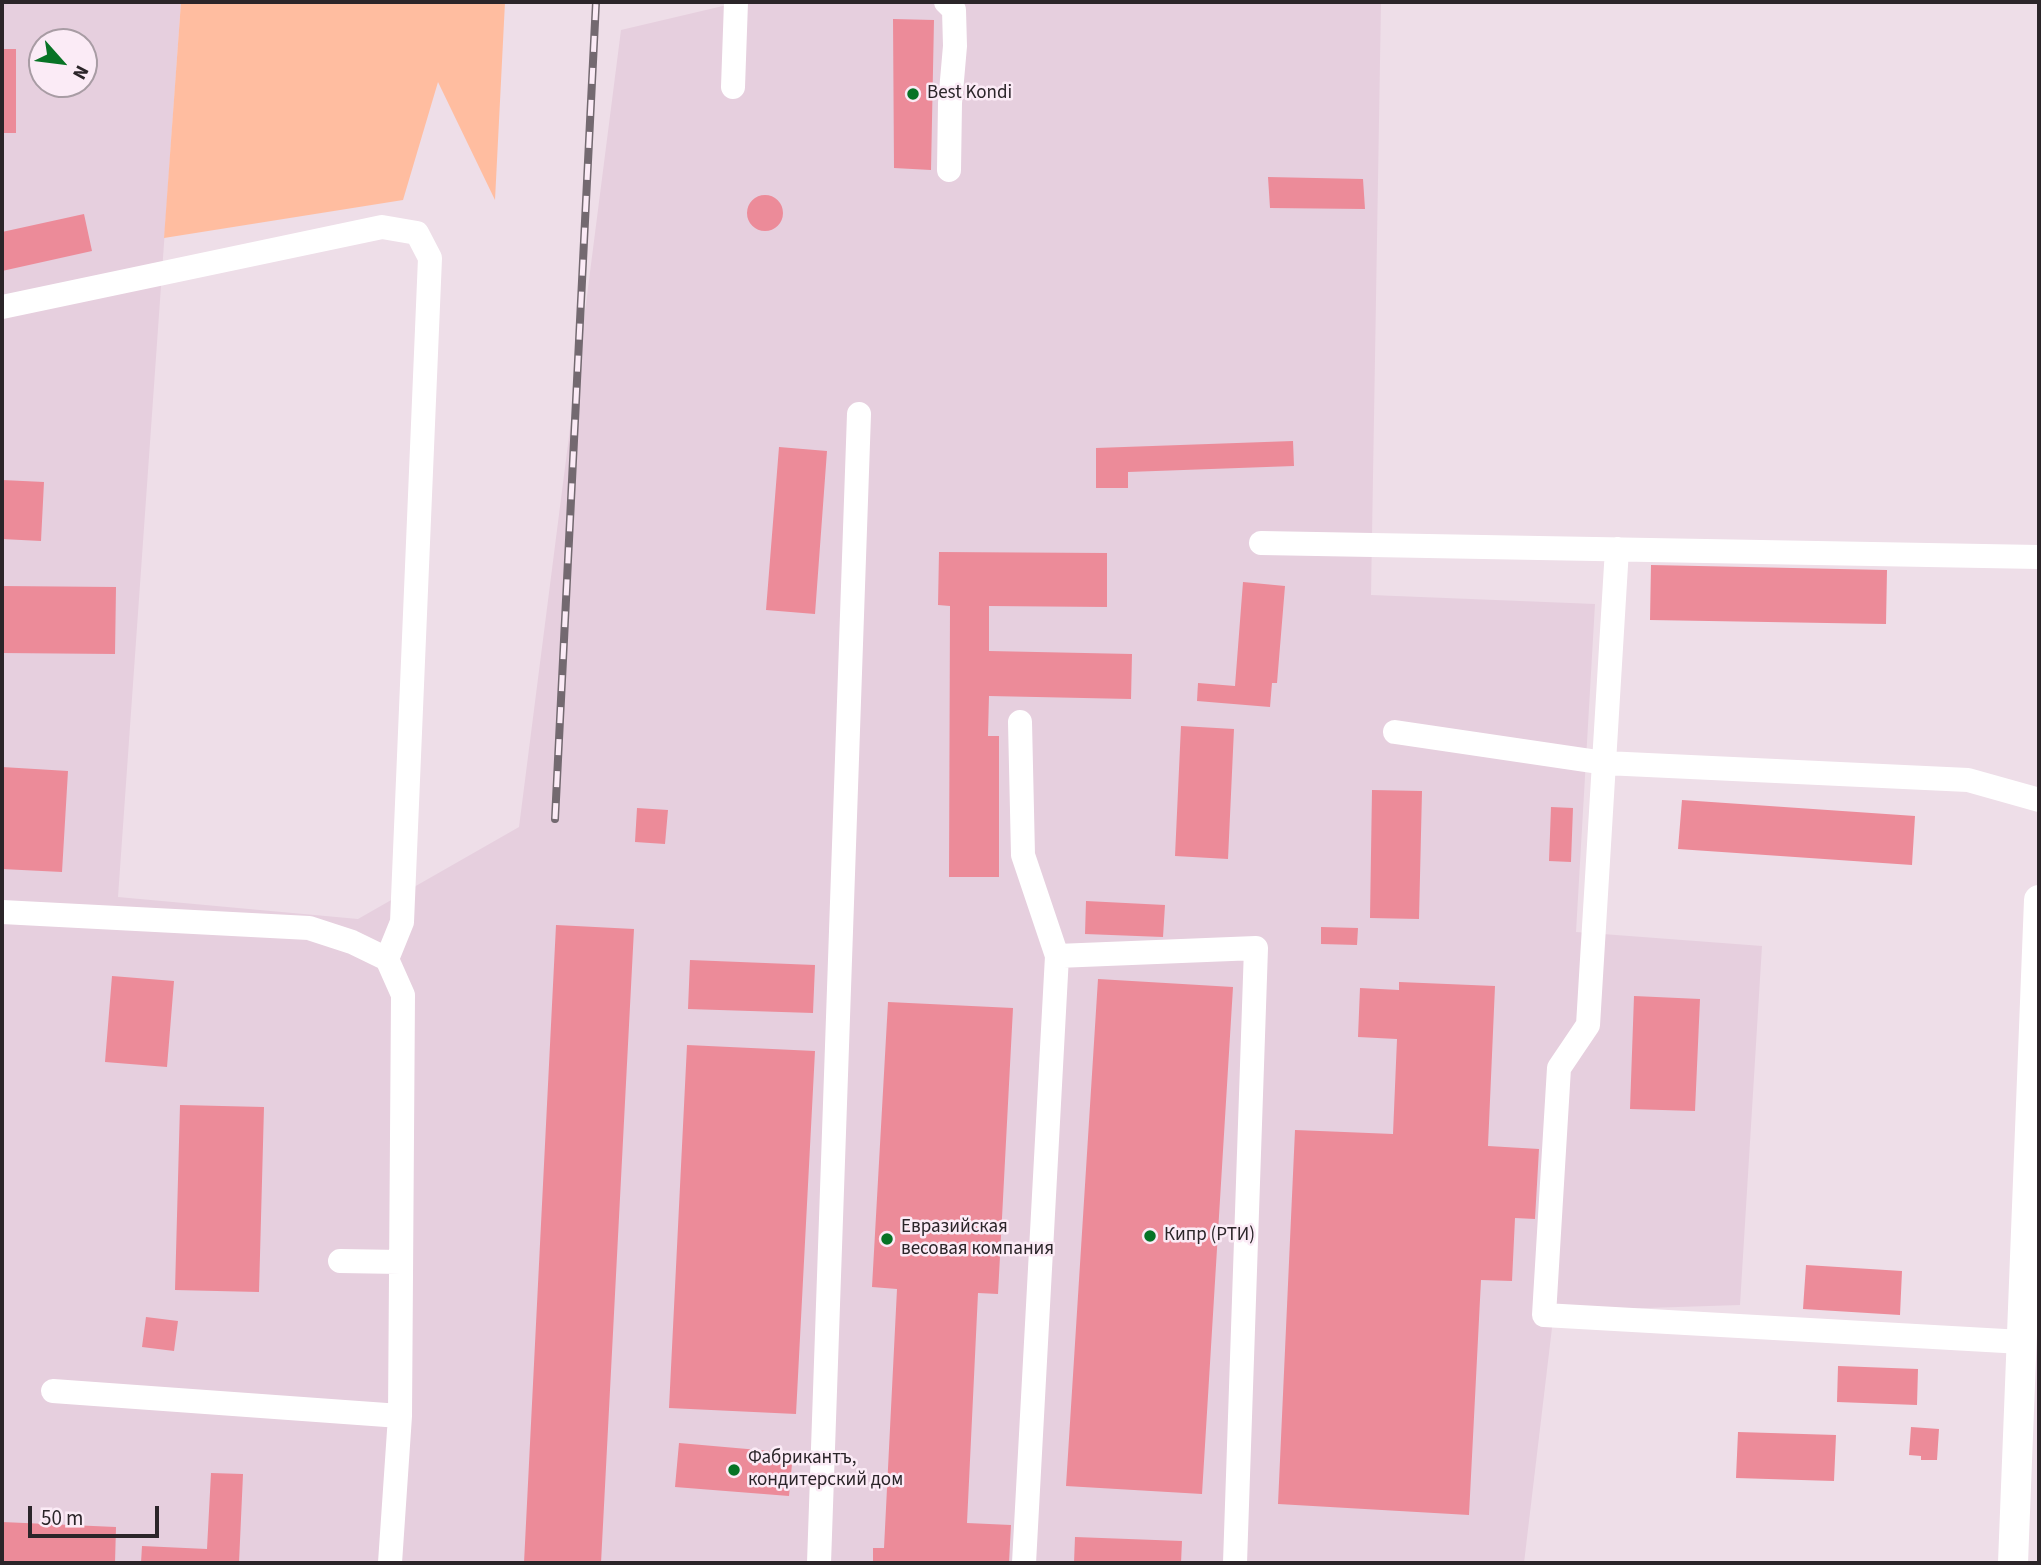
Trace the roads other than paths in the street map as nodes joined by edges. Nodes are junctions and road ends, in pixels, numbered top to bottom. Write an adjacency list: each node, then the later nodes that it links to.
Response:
1 (736, 2): 3 (street)
2 (946, 2): 4 (street)
3 (733, 87)
4 (949, 170)
5 (2, 307): 17 (street)
6 (859, 414): 24 (street)
7 (1261, 543): 8 (street)
8 (1618, 549): 9 (street); 12 (street)
9 (2039, 557)
10 (1020, 722): 16 (street)
11 (1395, 732): 12 (street)
12 (1605, 763): 13 (street); 20 (street)
13 (2039, 800)
14 (2039, 900): 20 (main road)
15 (2, 912): 17 (street)
16 (1057, 956): 25 (street); 26 (street)
17 (387, 959): 19 (street)
18 (341, 1261): 19 (street)
19 (401, 1262): 22 (street)
20 (2022, 1342): 27 (main road)
21 (53, 1391): 22 (street)
22 (400, 1416): 23 (street)
23 (390, 1563)
24 (819, 1563)
25 (1024, 1563)
26 (1235, 1563)
27 (2013, 1563)

